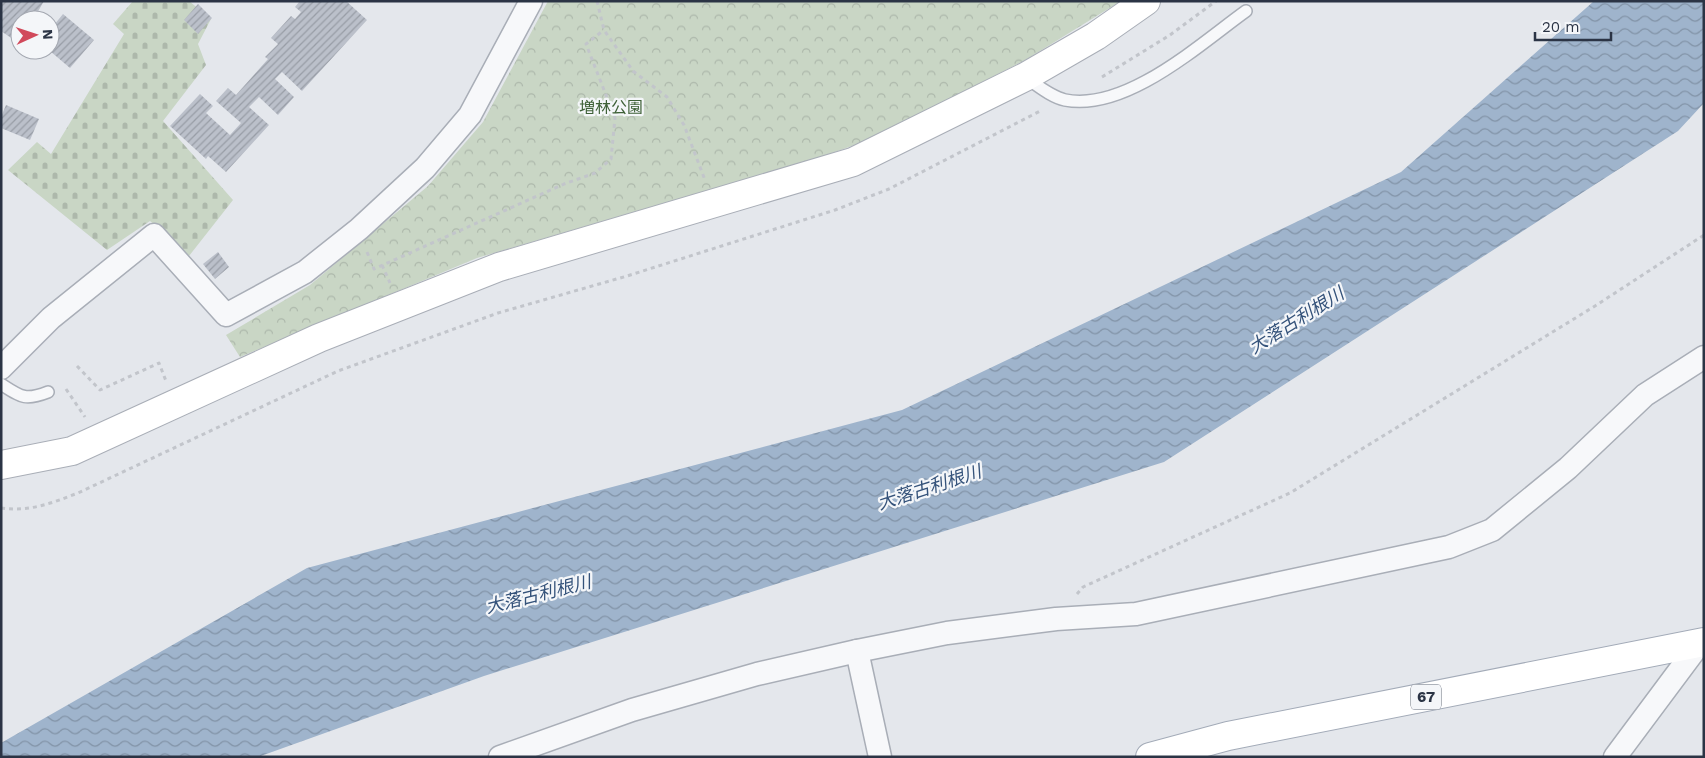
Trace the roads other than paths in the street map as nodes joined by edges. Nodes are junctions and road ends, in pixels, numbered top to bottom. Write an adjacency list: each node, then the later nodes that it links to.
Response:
1 (531, 1): 6 (street)
2 (1146, 1): 4 (street)
3 (1246, 10): 4 (lane)
4 (1025, 77): 9 (street)
5 (1704, 357): 11 (street)
6 (1, 368)
7 (1, 384): 8 (lane)
8 (48, 392)
9 (1, 465)
10 (1702, 643): 12 (street, 67); 16 (street)
11 (857, 652): 13 (street); 14 (street)
12 (1220, 746): 15 (street, 67)
13 (500, 757)
14 (880, 757)
15 (1150, 757)
16 (1615, 757)

